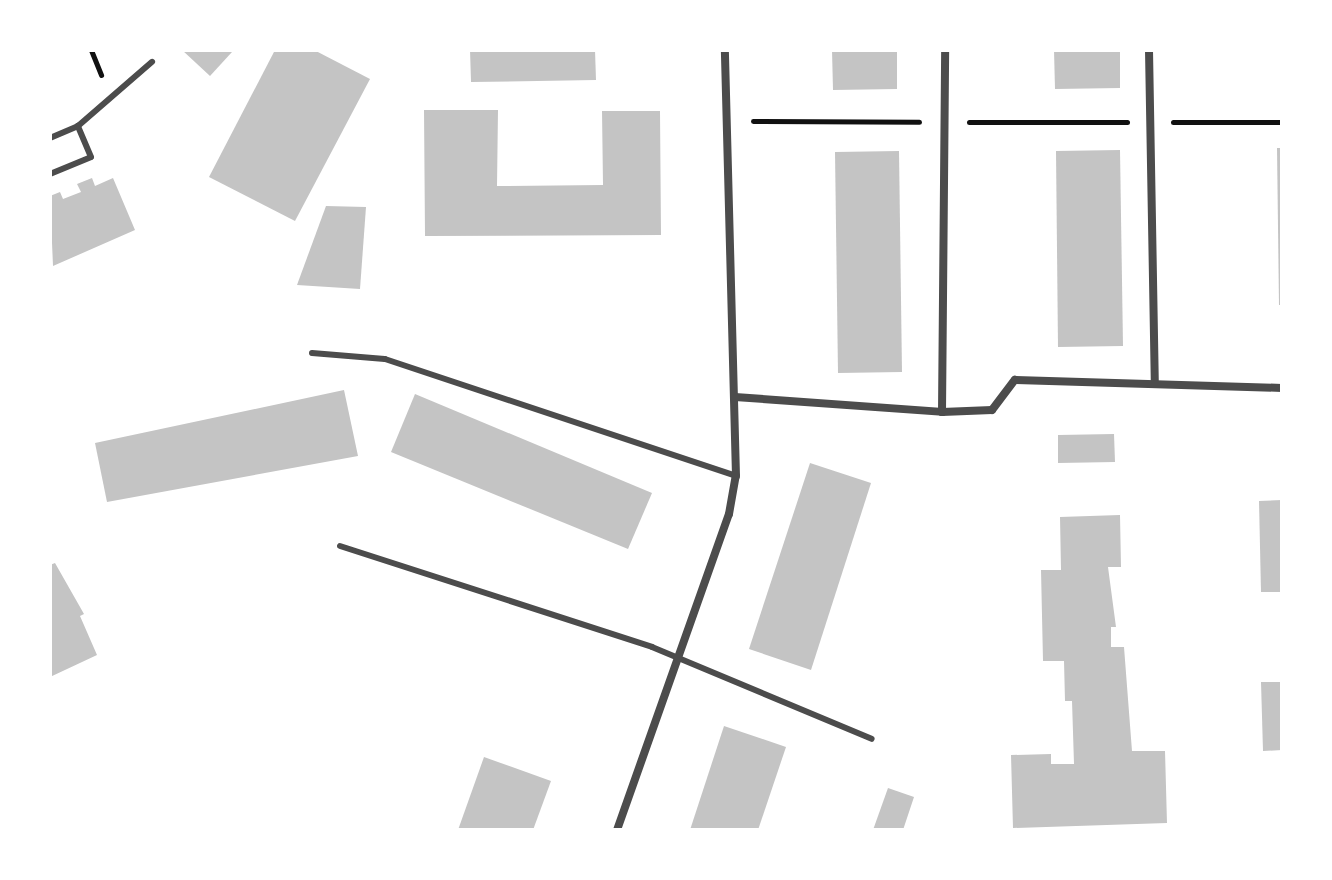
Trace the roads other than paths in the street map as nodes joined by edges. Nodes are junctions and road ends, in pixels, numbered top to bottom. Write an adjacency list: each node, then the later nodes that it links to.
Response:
1 (725, 50): 11 (street)
2 (945, 50): 12 (street)
3 (1149, 50): 9 (street)
4 (152, 62): 5 (lane)
5 (78, 126): 6 (lane); 7 (lane)
6 (50, 138)
7 (50, 174)
8 (312, 353): 13 (lane)
9 (1155, 383): 10 (street); 12 (street)
10 (1282, 388)
11 (735, 397): 12 (street); 13 (street)
12 (942, 412)
13 (736, 476): 15 (street)
14 (340, 546): 15 (lane)
15 (678, 658): 16 (lane); 17 (street)
16 (872, 739)
17 (617, 830)

